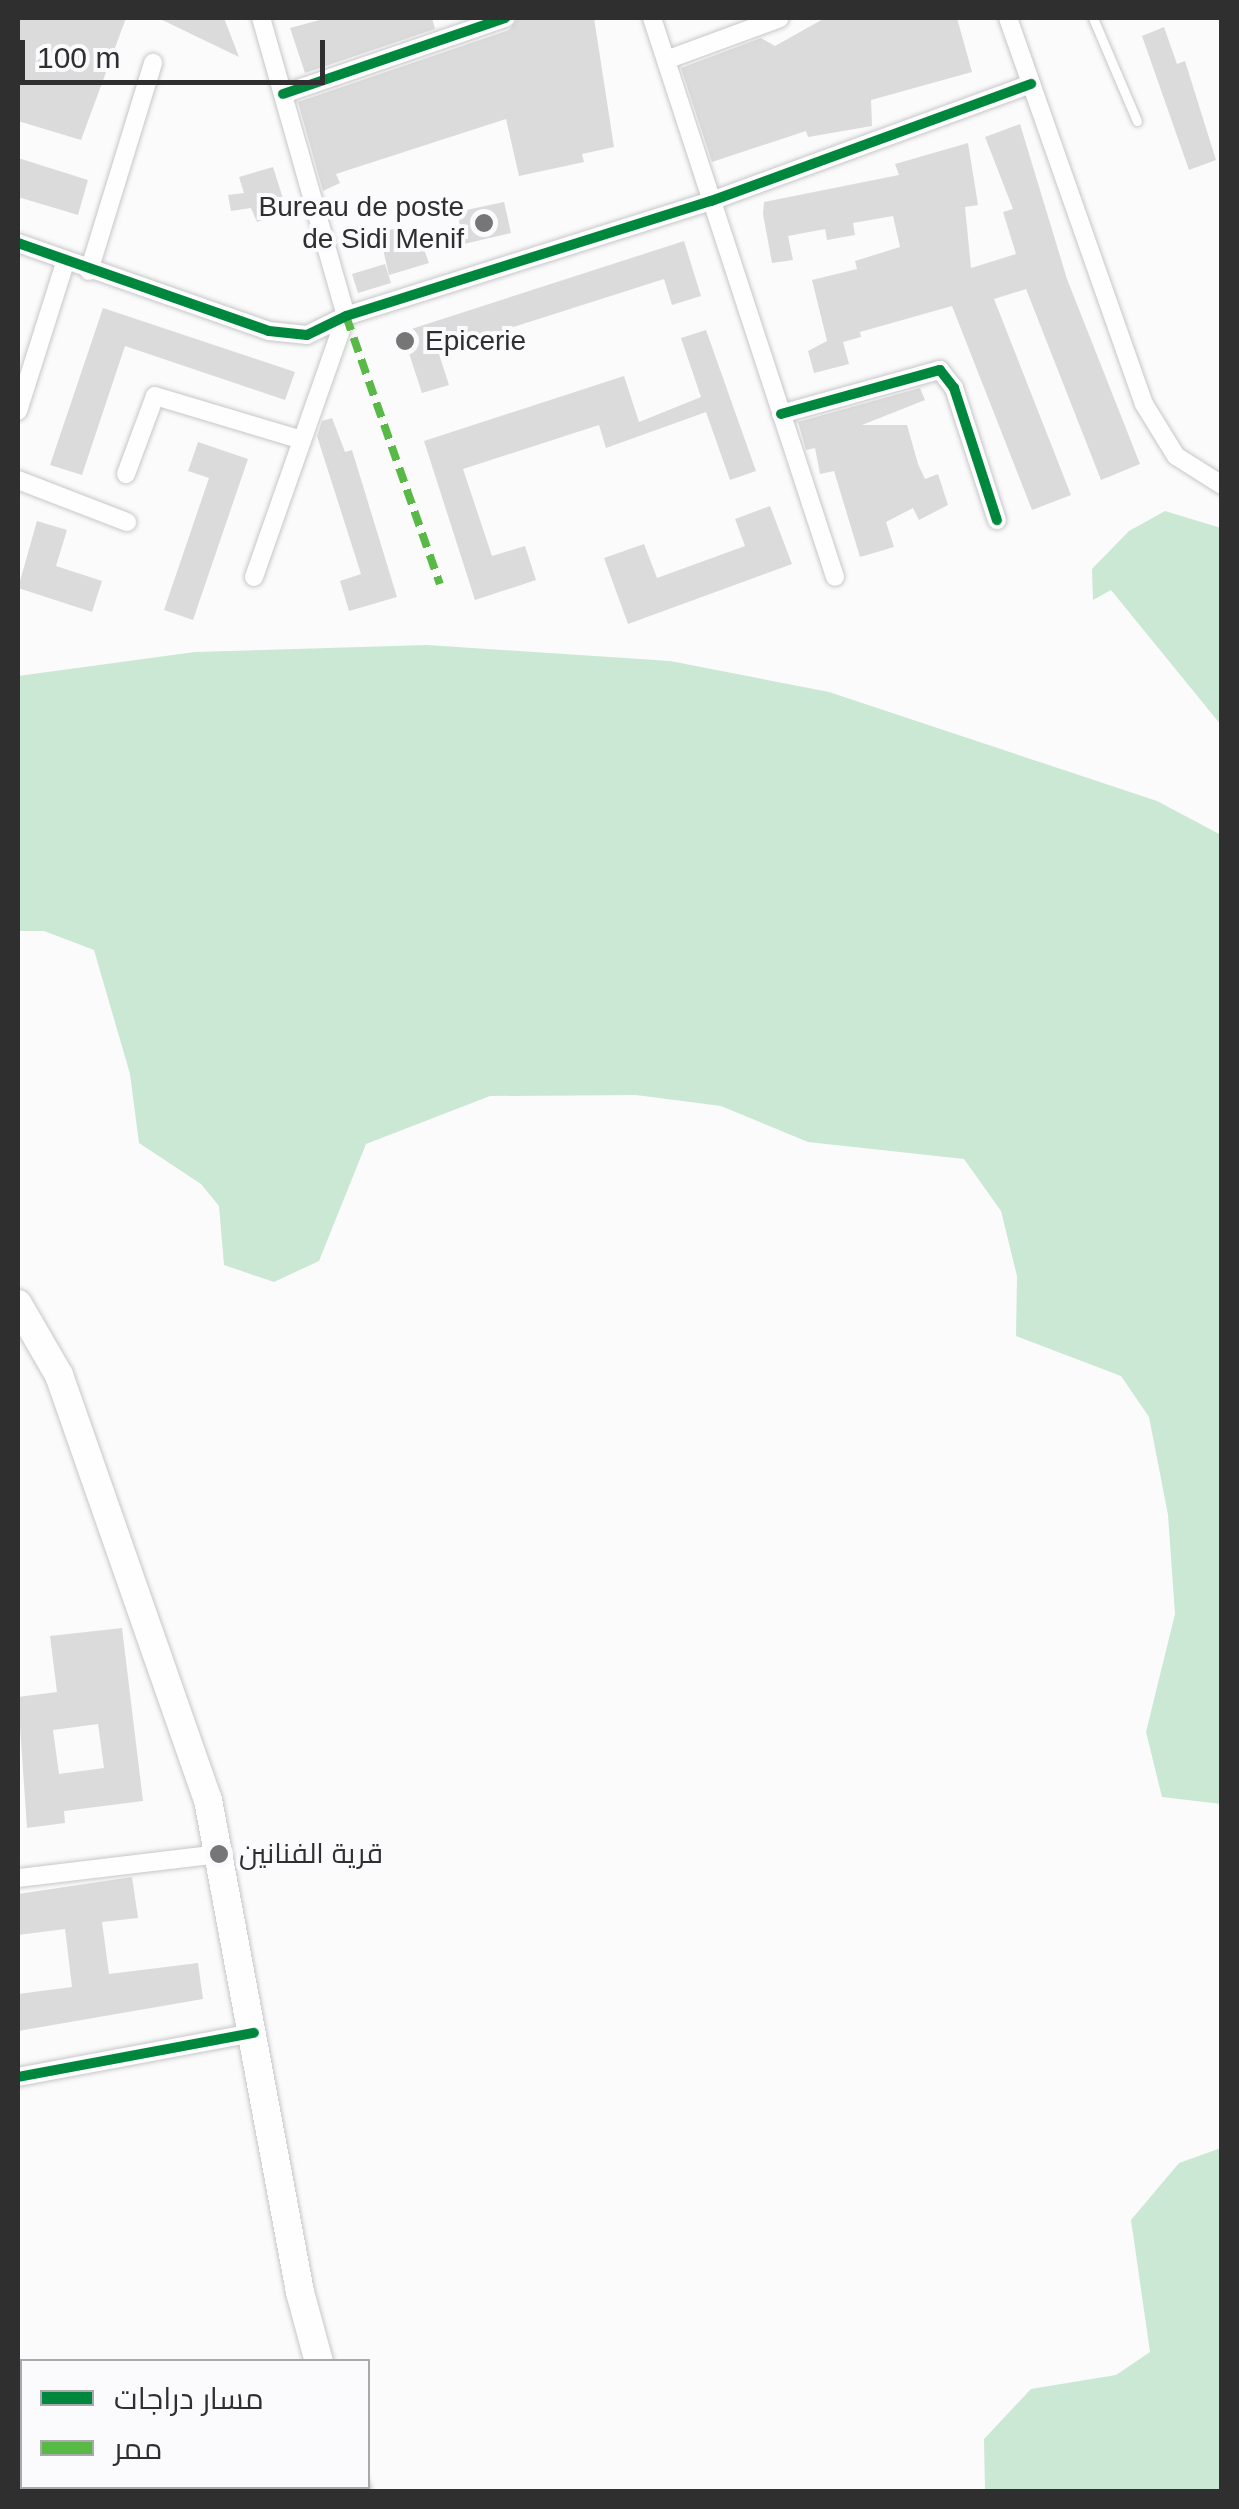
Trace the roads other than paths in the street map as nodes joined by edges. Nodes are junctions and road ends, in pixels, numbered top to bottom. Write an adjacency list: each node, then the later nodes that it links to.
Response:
1 (261, 18): 10 (street)
2 (505, 18): 10 (street)
3 (652, 18): 7 (street)
4 (780, 18): 7 (street)
5 (1008, 18): 9 (street)
6 (1093, 18): 11 (lane)
7 (666, 60): 12 (street)
8 (152, 64): 15 (street)
9 (1031, 84): 12 (street); 22 (street)
10 (284, 94): 16 (street)
11 (1137, 121)
12 (711, 201): 16 (street); 18 (street)
13 (18, 242): 14 (street)
14 (65, 263): 15 (street); 17 (street)
15 (89, 271): 16 (street)
16 (346, 316): 19 (street)
17 (18, 412)
18 (781, 414): 23 (street); 25 (street)
19 (302, 440): 20 (street); 26 (street)
20 (126, 474)
21 (18, 480): 24 (street)
22 (1222, 484)
23 (997, 520)
24 (127, 522)
25 (835, 576)
26 (254, 577)
27 (18, 1304): 28 (main road)
28 (218, 1854): 29 (street); 30 (main road)
29 (18, 1878)
30 (254, 2034): 31 (street); 32 (main road)
31 (18, 2077)
32 (318, 2359)

